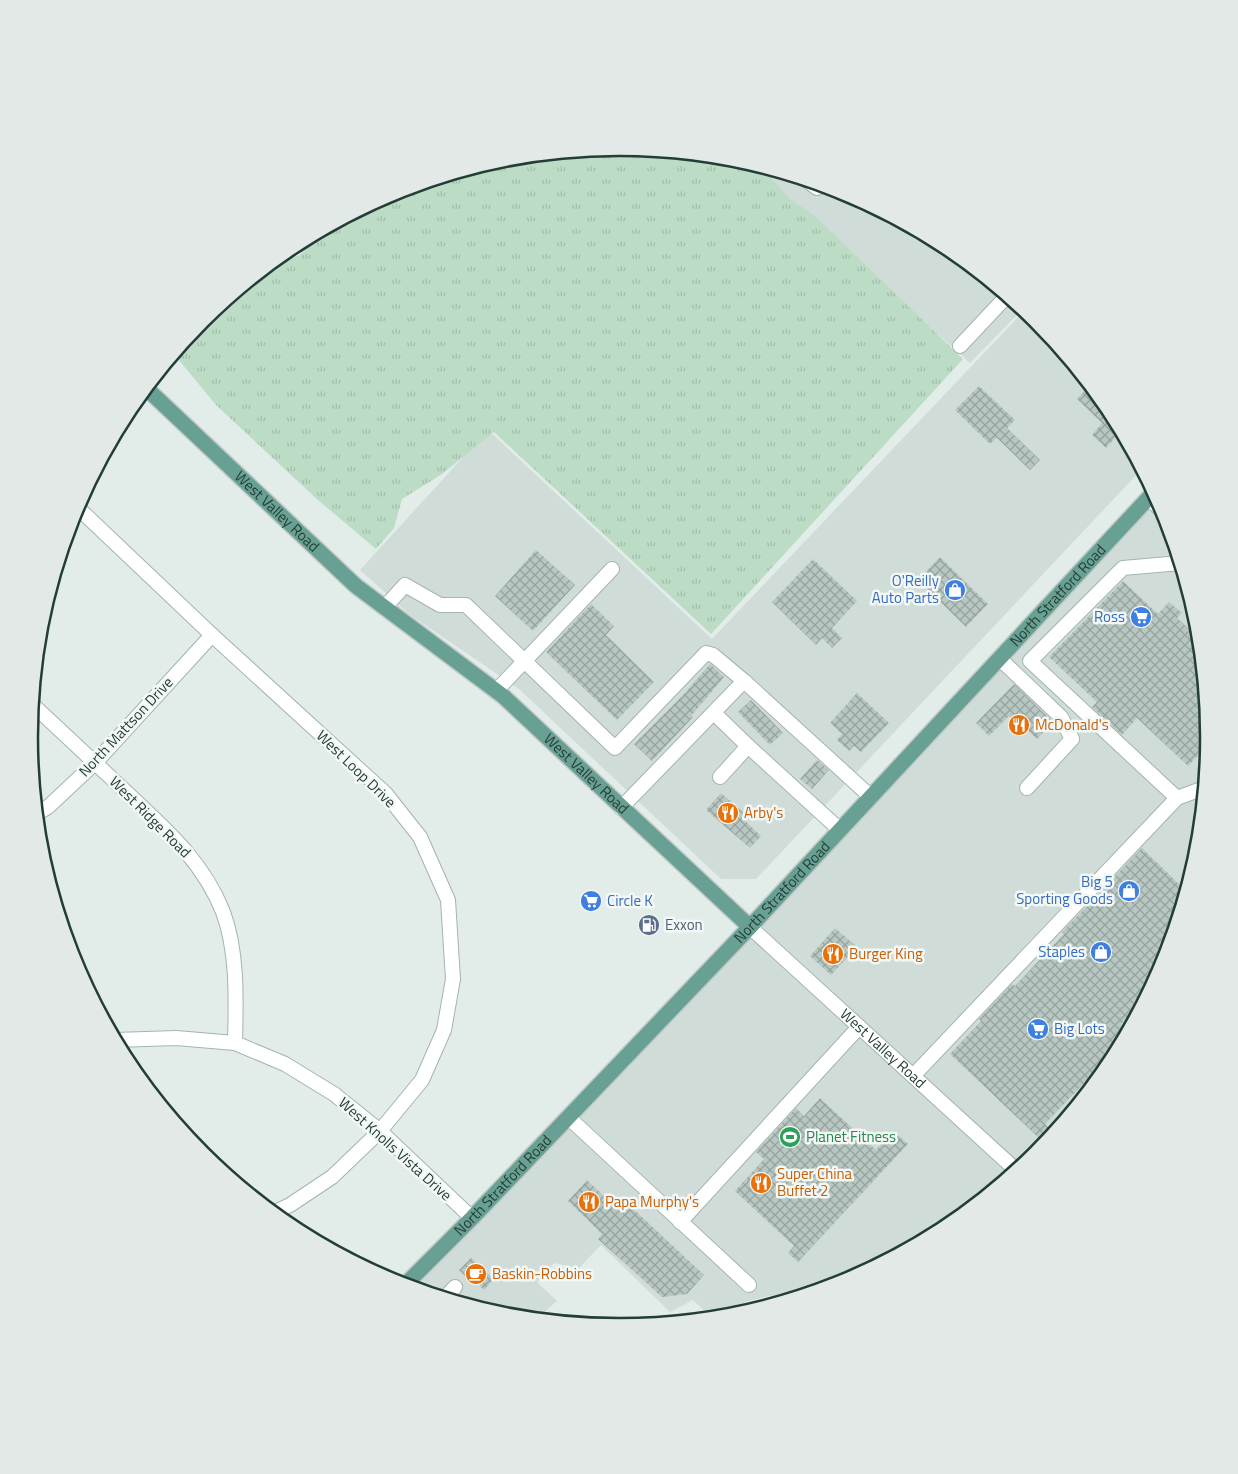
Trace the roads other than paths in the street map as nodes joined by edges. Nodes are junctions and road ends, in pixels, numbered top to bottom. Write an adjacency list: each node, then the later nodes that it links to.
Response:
1 (1003, 301): 2 (street)
2 (960, 346)
3 (151, 393): 8 (main road, West Valley Road)
4 (1149, 498): 10 (main road, North Stratford Road)
5 (83, 512): 9 (street, West Loop Drive)
6 (1174, 564): 22 (street)
7 (612, 569): 11 (street)
8 (384, 607): 11 (street); 13 (main road, West Valley Road)
9 (212, 635): 17 (street, North Mattson Drive); 32 (street, West Loop Drive)
10 (1000, 658): 19 (street); 21 (main road, North Stratford Road)
11 (525, 660): 12 (street); 13 (street)
12 (744, 681): 15 (street); 21 (street)
13 (496, 691): 23 (main road, West Valley Road)
14 (39, 710): 17 (street, West Ridge Road)
15 (714, 713): 16 (street); 23 (street)
16 (748, 746): 18 (street); 25 (street)
17 (95, 763): 24 (street, North Mattson Drive); 29 (street, West Ridge Road)
18 (720, 777)
19 (1027, 788)
20 (1198, 790): 22 (street)
21 (871, 797): 25 (main road, North Stratford Road)
22 (1177, 798): 30 (street)
23 (621, 808): 26 (main road, West Valley Road)
24 (42, 811)
25 (840, 830): 26 (main road, North Stratford Road)
26 (750, 927): 27 (street, West Valley Road); 31 (main road, North Stratford Road)
27 (859, 1027): 30 (street, West Valley Road); 36 (street)
28 (123, 1040): 29 (street, West Knolls Vista Drive)
29 (235, 1043): 32 (street, West Knolls Vista Drive)
30 (913, 1076): 33 (street, West Valley Road)
31 (568, 1117): 35 (main road, North Stratford Road); 36 (street)
32 (380, 1131): 34 (street, West Loop Drive); 35 (street, West Knolls Vista Drive)
33 (1012, 1165)
34 (281, 1209)
35 (472, 1218): 37 (main road, North Stratford Road)
36 (680, 1222): 38 (street)
37 (410, 1280)
38 (749, 1285)
39 (455, 1287): 40 (street)
40 (449, 1293)

